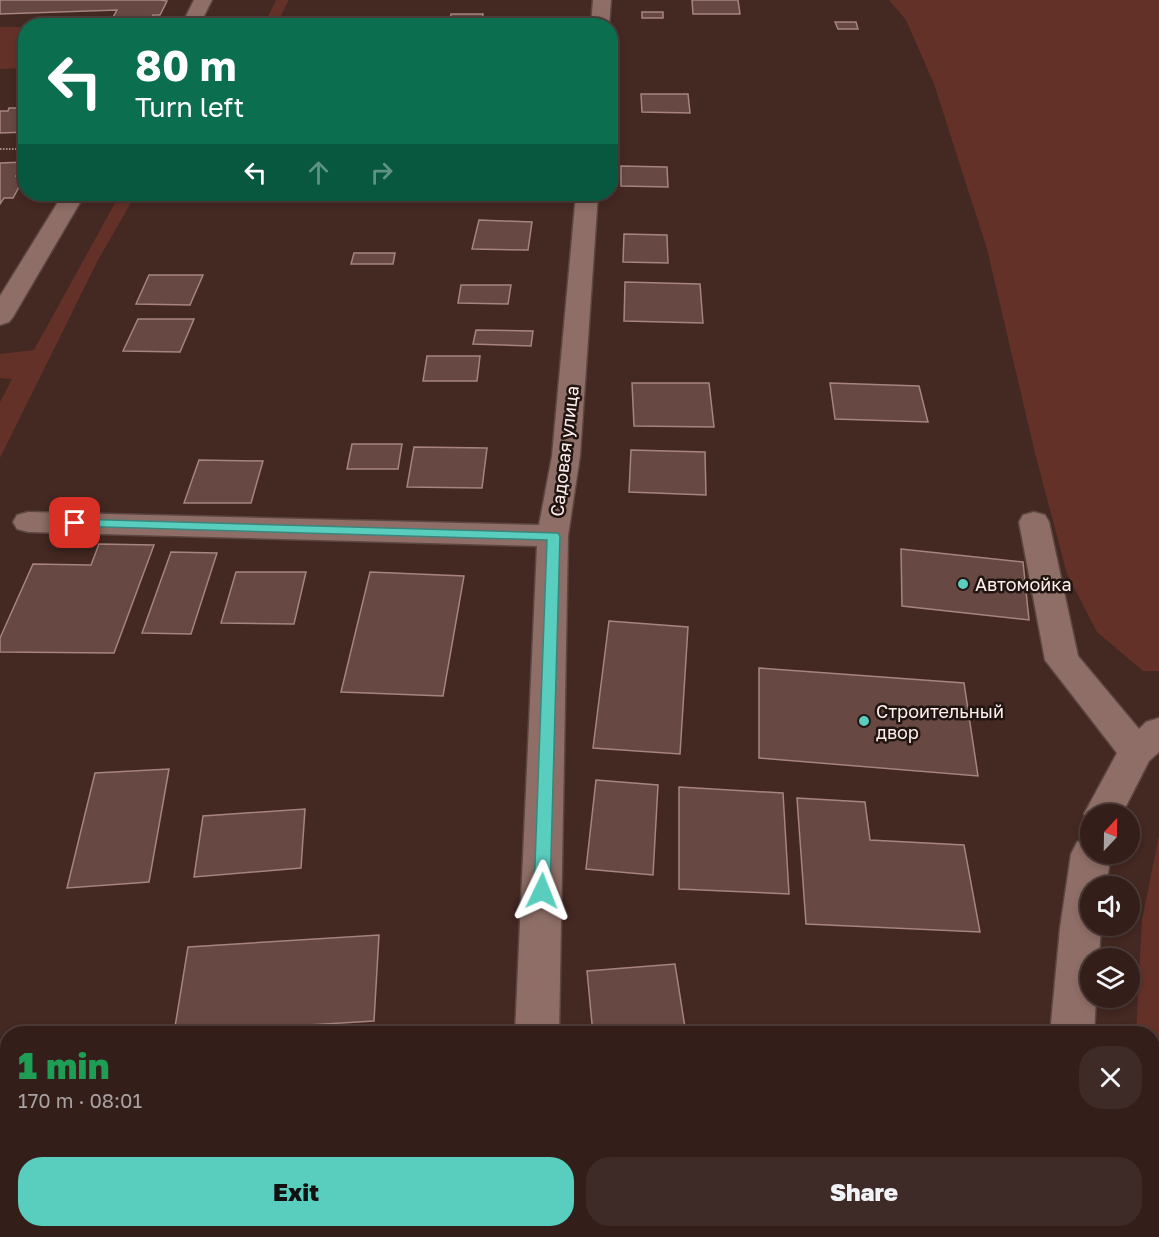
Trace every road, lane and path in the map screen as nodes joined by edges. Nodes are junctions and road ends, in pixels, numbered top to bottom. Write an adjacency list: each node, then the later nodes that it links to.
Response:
1 (203, 0): 3 (street)
2 (602, 0): 4 (street)
3 (194, 18)
4 (601, 18)
5 (0, 149): 6 (path)
6 (18, 149)
7 (71, 201): 9 (street)
8 (586, 201): 12 (street, Садовая улица)
9 (0, 317)
10 (28, 522): 12 (street)
11 (1034, 522): 13 (street)
12 (553, 536): 16 (street, Садовая улица)
13 (1147, 742): 14 (street)
14 (1109, 804)
15 (1090, 864): 17 (street)
16 (537, 1026)
17 (1073, 1026)

